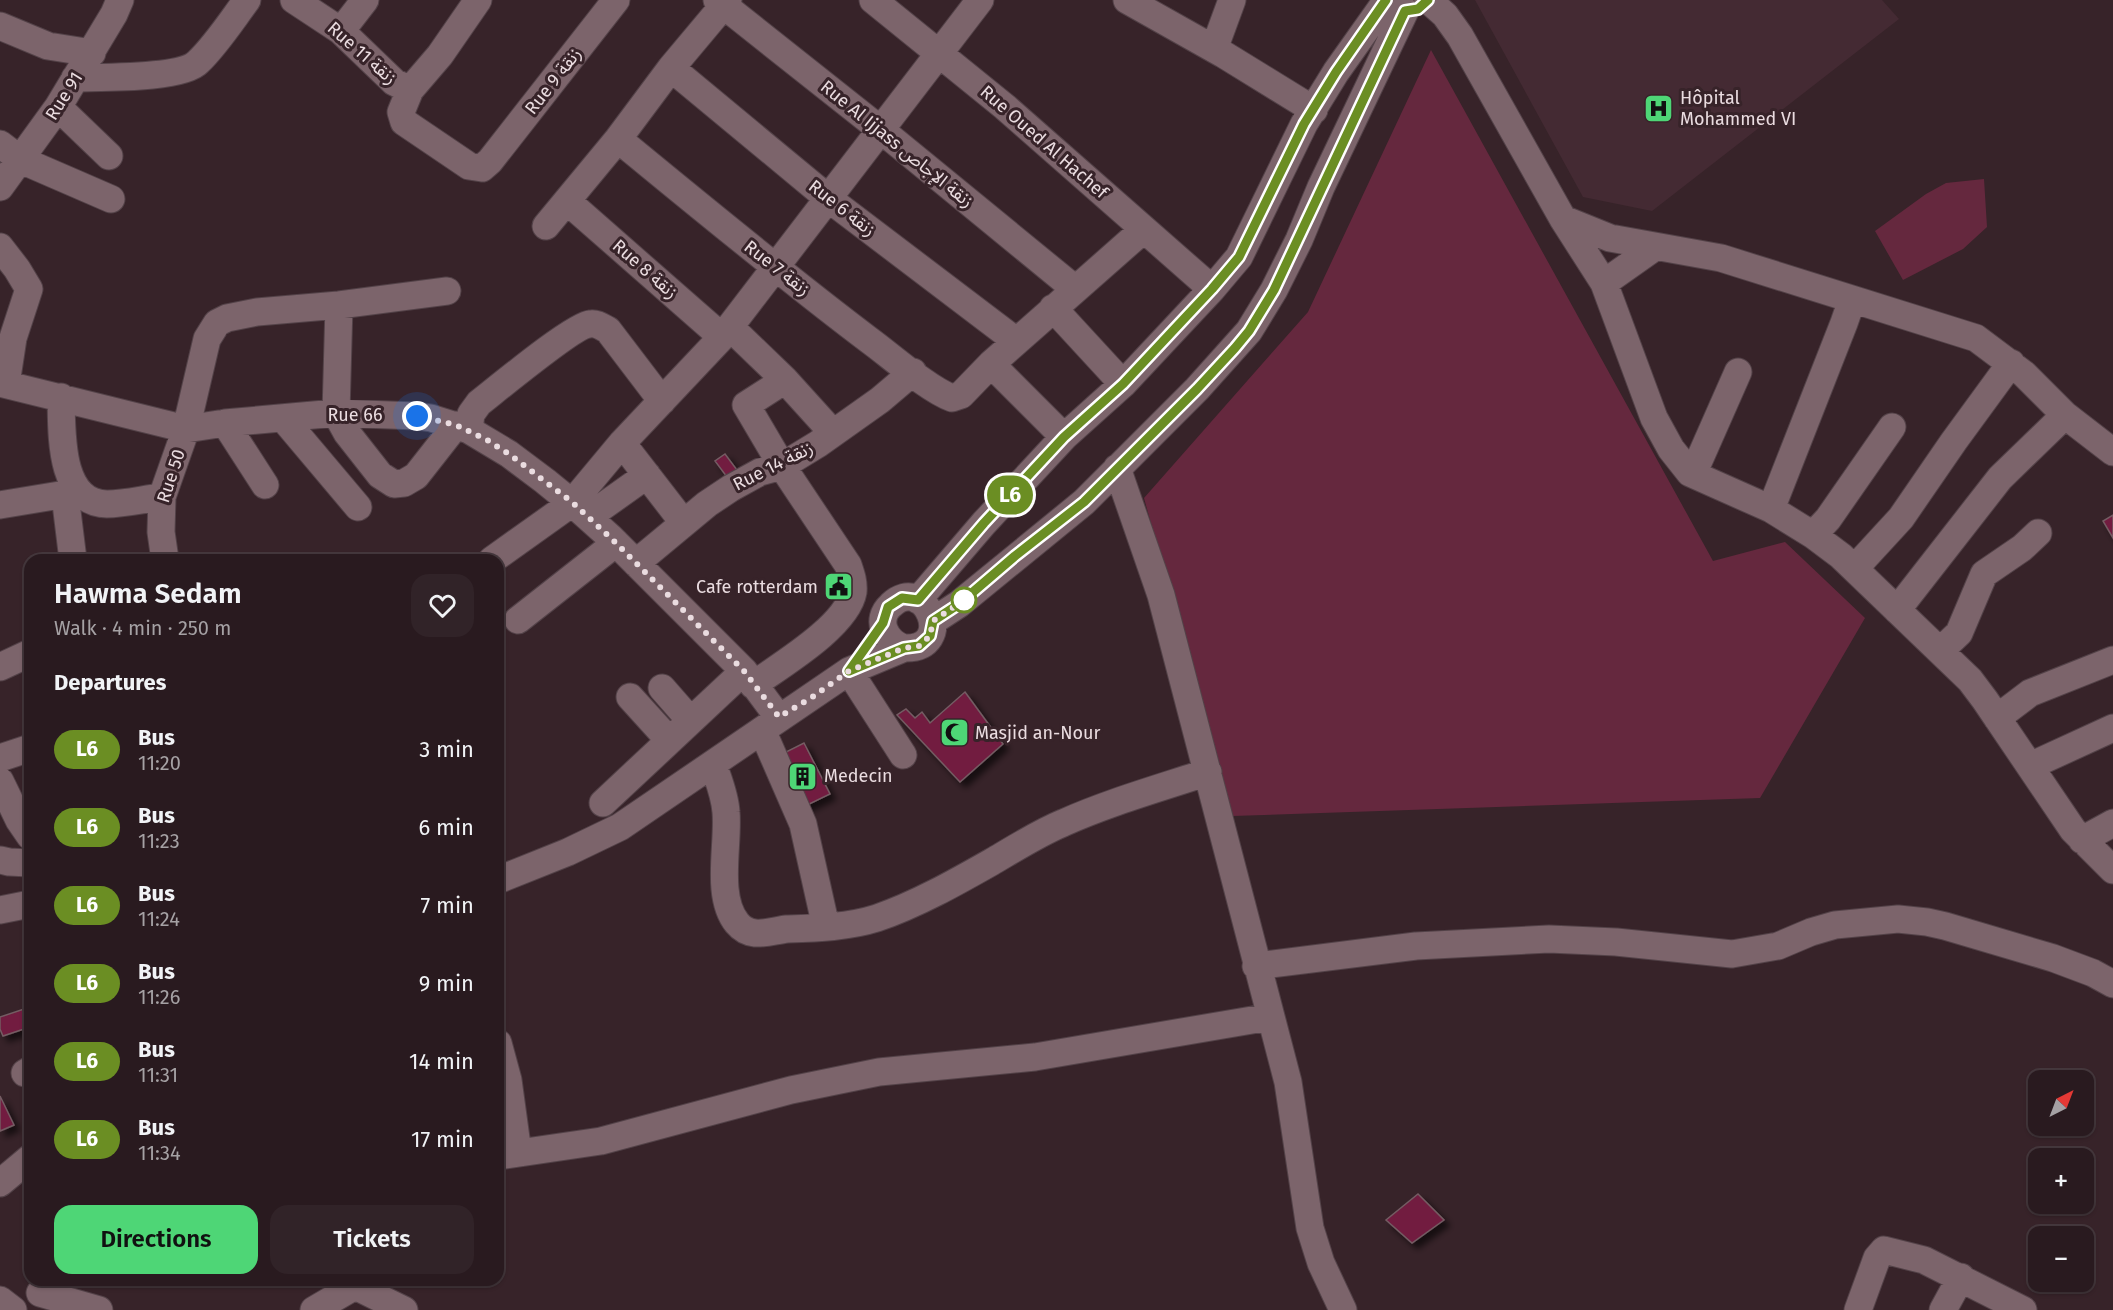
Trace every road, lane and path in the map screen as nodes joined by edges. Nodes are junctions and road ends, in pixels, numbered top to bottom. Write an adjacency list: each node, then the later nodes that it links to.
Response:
1 (120, 0): 17 (street, Rue 91)
2 (247, 0): 19 (street)
3 (294, 0): 14 (street, Rue 11 زنقة)
4 (365, 0): 14 (street)
5 (478, 0): 20 (street)
6 (616, 0): 20 (street, Rue 9 زنقة)
7 (873, 0): 16 (street, Rue Oued Al Hachef)
8 (980, 0): 16 (street)
9 (1127, 0): 15 (street)
10 (1232, 0): 15 (street)
11 (723, 2): 18 (street); 23 (street, Rue Al Ijjass زنقة الإجاص)
12 (1407, 2): 22 (street); 32 (street); 68 (street)
13 (0, 26): 17 (street)
14 (341, 30): 20 (street, Rue 11 زنقة)
15 (1214, 49): 22 (street)
16 (939, 52): 23 (street); 34 (street, Rue Oued Al Hachef)
17 (92, 53): 19 (street, Rue 91)
18 (671, 69): 24 (street); 30 (street, Rue 6 زنقة)
19 (75, 78): 21 (street, Rue 91)
20 (418, 81)
21 (58, 106): 26 (street); 27 (street, Rue 91)
22 (1314, 110): 40 (street)
23 (881, 130): 30 (street); 39 (street, Rue Al Ijjass زنقة الإجاص)
24 (618, 140): 31 (street); 37 (street, Rue 7 زنقة)
25 (0, 144): 27 (street)
26 (109, 156)
27 (21, 160): 28 (street, Rue 91); 29 (street)
28 (0, 188)
29 (111, 199)
30 (829, 199): 37 (street); 46 (street, Rue 6 زنقة)
31 (567, 201): 33 (street); 45 (street, Rue 8 زنقة)
32 (1563, 219): 36 (street); 38 (street)
33 (546, 226)
34 (1143, 230): 39 (street); 40 (street, Rue Oued Al Hachef)
35 (0, 247): 52 (street)
36 (1655, 247): 38 (street); 42 (street)
37 (775, 268): 45 (street); 49 (street, Rue 7 زنقة)
38 (1604, 283): 69 (street)
39 (1076, 289): 44 (street)
40 (1212, 289): 53 (street)
41 (447, 291): 43 (street, Rue 50)
42 (1852, 300): 47 (street); 76 (street)
43 (339, 305): 56 (street); 62 (street, Rue 50)
44 (1053, 308): 46 (street); 53 (street)
45 (726, 332): 51 (street, Rue 8 زنقة); 55 (street)
46 (1016, 341): 48 (street)
47 (2011, 363): 57 (street); 86 (street)
48 (991, 364): 49 (street, Rue 7 زنقة); 64 (street)
49 (913, 372): 63 (street, Rue 14 زنقة)
50 (1738, 372): 69 (street)
51 (785, 380): 63 (street, Rue 8 زنقة); 67 (street)
52 (3, 383): 54 (street, Rue 66)
53 (1123, 384): 64 (street)
54 (61, 397): 62 (street, Rue 66); 72 (street)
55 (662, 401): 61 (street); 65 (street)
56 (336, 413): 58 (street, Rue 66); 61 (street, Rue 66); 61 (street)
57 (2065, 415): 66 (street); 88 (street)
58 (283, 418): 59 (street, Rue 66); 75 (street)
59 (225, 423): 62 (street, Rue 66); 71 (street)
60 (1892, 427): 80 (street)
61 (462, 428): 77 (street, Rue 66)
62 (186, 429): 73 (street, Rue 50)
63 (832, 433): 67 (street, Rue 14 زنقة)
64 (1064, 437): 87 (street)
65 (622, 443): 70 (street); 77 (street)
66 (2113, 452)
67 (782, 466): 78 (street, Rue 14 زنقة); 97 (street)
68 (1117, 468): 87 (street); 110 (street)
69 (1693, 474): 76 (street)
70 (647, 475): 77 (street); 78 (street)
71 (265, 485)
72 (72, 493): 73 (street); 74 (street); 82 (street)
73 (162, 497): 83 (street, Rue 50)
74 (0, 505)
75 (358, 507)
76 (1771, 509): 80 (street)
77 (580, 510): 81 (street, Rue 66); 84 (street)
78 (683, 522): 85 (street, Rue 14 زنقة)
79 (2038, 532): 92 (street)
80 (1813, 535): 86 (street)
81 (616, 543): 85 (street, Rue 66); 89 (street)
82 (73, 554)
83 (164, 554)
84 (503, 554)
85 (636, 564): 97 (street, Rue 66)
86 (1855, 568): 88 (street)
87 (926, 610): 90 (street); 91 (street)
88 (1897, 610): 92 (street)
89 (518, 620)
90 (883, 623): 91 (street); 96 (street)
91 (904, 648): 96 (street)
92 (1940, 651): 100 (street)
93 (24, 656): 95 (street)
94 (2113, 660): 100 (street)
95 (0, 667)
96 (849, 671): 102 (street); 106 (street)
97 (749, 678): 101 (street); 102 (street, Rue 66)
98 (662, 688): 101 (street)
99 (630, 697): 104 (street)
100 (1997, 718): 109 (street)
101 (690, 720): 104 (street)
102 (770, 724): 108 (street); 122 (street, Rue 66)
103 (2113, 728): 109 (street)
104 (669, 740): 112 (street)
105 (24, 750): 107 (street)
106 (903, 755)
107 (0, 758)
108 (713, 764): 119 (street); 122 (street)
109 (2030, 766): 115 (street)
110 (1208, 772): 122 (street); 123 (street)
111 (0, 781): 114 (street)
112 (603, 803)
113 (2113, 823): 115 (street)
114 (24, 827)
115 (2082, 840): 118 (street)
116 (0, 860): 117 (street)
117 (24, 863)
118 (2113, 870)
119 (504, 878)
120 (24, 905): 121 (street)
121 (0, 909)
122 (826, 927)
123 (1256, 966): 124 (street); 125 (street)
124 (2113, 984)
125 (1270, 1017): 128 (street); 140 (street)
126 (504, 1065): 127 (street)
127 (504, 1140)
128 (504, 1155)
129 (24, 1163): 130 (street)
130 (0, 1183)
131 (1961, 1277): 141 (street); 142 (street); 143 (street)
132 (351, 1286): 138 (street)
133 (361, 1286): 139 (street)
134 (40, 1294): 137 (street)
135 (0, 1300): 136 (street)
136 (14, 1310)
137 (99, 1310)
138 (314, 1310)
139 (404, 1310)
140 (1343, 1310)
141 (1857, 1310)
142 (1943, 1310)
143 (2023, 1310)

